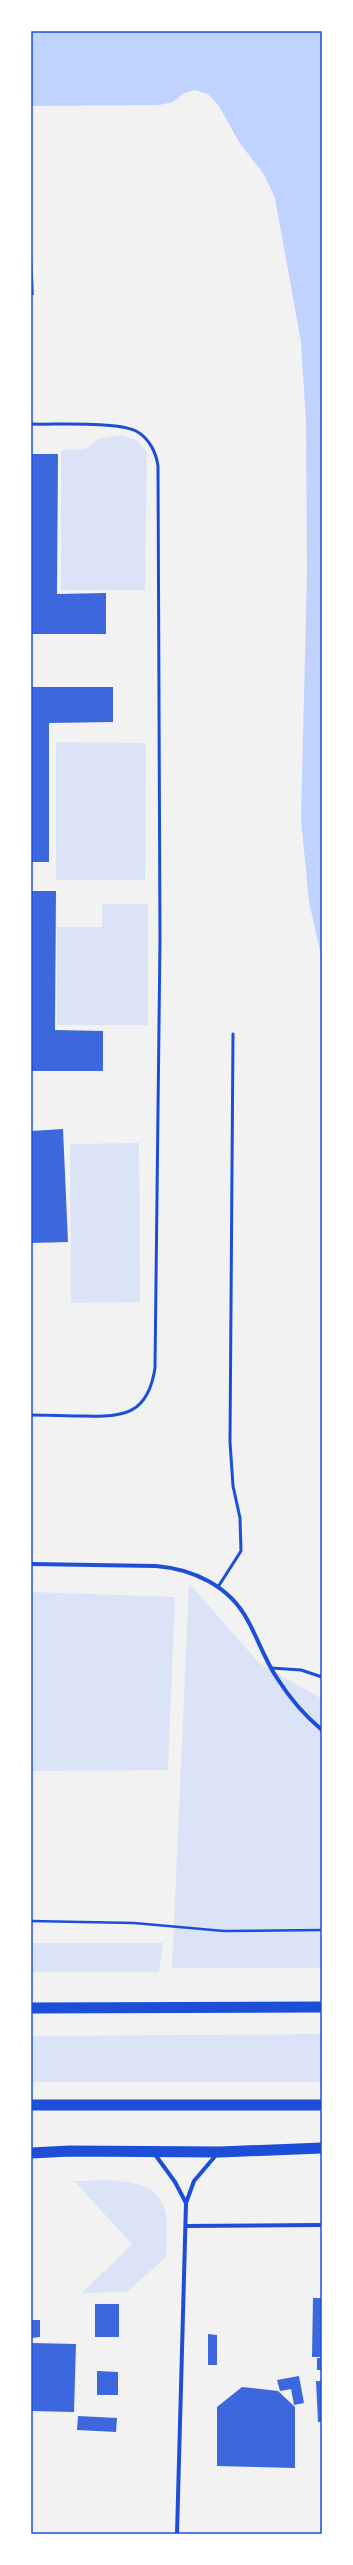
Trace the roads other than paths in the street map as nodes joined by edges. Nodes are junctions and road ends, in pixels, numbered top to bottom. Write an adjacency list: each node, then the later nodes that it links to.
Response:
1 (31, 424): 3 (lane)
2 (233, 1034): 5 (lane)
3 (31, 1415)
4 (31, 1564): 5 (street)
5 (218, 1587): 6 (street)
6 (272, 1668): 7 (lane); 8 (street)
7 (322, 1677)
8 (322, 1730)
9 (322, 2007): 10 (highway)
10 (31, 2008)
11 (31, 2104): 12 (highway)
12 (322, 2105)
13 (322, 2148): 15 (highway)
14 (31, 2152): 16 (highway)
15 (220, 2152): 16 (highway); 17 (street)
16 (154, 2153): 17 (street)
17 (186, 2203): 19 (street)
18 (322, 2225): 19 (street)
19 (186, 2226): 20 (street)
20 (177, 2534)

